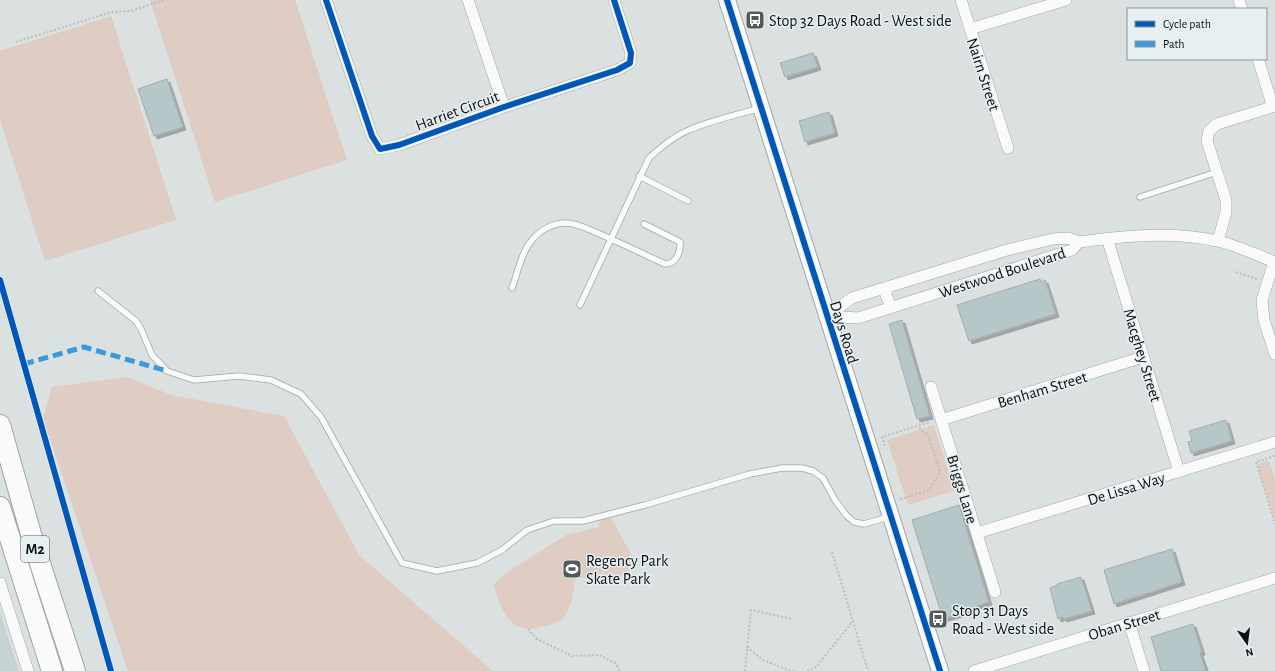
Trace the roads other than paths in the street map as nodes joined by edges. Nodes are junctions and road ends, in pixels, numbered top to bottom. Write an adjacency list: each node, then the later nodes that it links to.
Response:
1 (326, 0): 10 (street, Harriet Circuit)
2 (468, 0): 10 (street)
3 (614, 0): 10 (street, Harriet Circuit)
4 (727, 0): 11 (street, Days Road)
5 (961, 0): 7 (street, Nairn Street)
6 (1066, 0): 7 (street)
7 (970, 29): 12 (street, Nairn Street)
8 (1258, 60): 9 (street)
9 (1274, 106): 13 (street)
10 (504, 107)
11 (760, 108): 14 (lane); 28 (street, Days Road)
12 (1008, 148)
13 (1217, 172): 15 (lane); 20 (street)
14 (639, 176): 16 (lane); 18 (lane)
15 (1140, 197)
16 (688, 201)
17 (644, 224): 18 (lane)
18 (611, 238): 24 (lane); 26 (lane)
19 (1107, 238): 20 (street); 21 (street); 30 (street, Macghey Street)
20 (1218, 241): 22 (street)
21 (1079, 242): 23 (street, Westwood Boulevard); 27 (street, Westwood Boulevard)
22 (1275, 262): 29 (street)
23 (887, 287): 27 (street); 28 (street, Westwood Boulevard)
24 (512, 288)
25 (98, 291): 37 (lane)
26 (580, 305)
27 (891, 307): 28 (street, Westwood Boulevard)
28 (827, 316): 37 (street, Days Road)
29 (1275, 354)
30 (1143, 358): 32 (street, Benham Street); 35 (street, Macghey Street)
31 (931, 386): 32 (street, Briggs Lane)
32 (936, 421): 38 (street, Briggs Lane)
33 (0, 424): 45 (highway, M2)
34 (1275, 442): 35 (street, De Lissa Way)
35 (1179, 472): 38 (street, De Lissa Way)
36 (0, 507): 44 (highway, M2)
37 (890, 516): 46 (street, Days Road)
38 (977, 533): 41 (street, Briggs Lane)
39 (1275, 578): 42 (street, Oban Street)
40 (0, 583): 43 (street)
41 (995, 592)
42 (1129, 622): 47 (street, Oban Street); 48 (street)
43 (28, 671)
44 (52, 671)
45 (76, 671)
46 (940, 671)
47 (974, 671)
48 (1144, 671)

